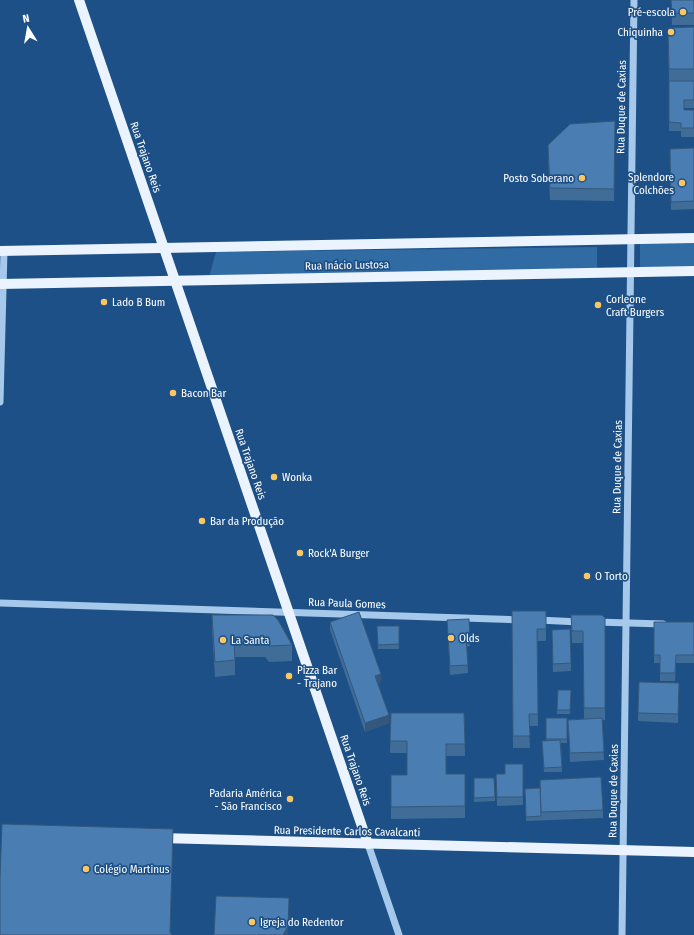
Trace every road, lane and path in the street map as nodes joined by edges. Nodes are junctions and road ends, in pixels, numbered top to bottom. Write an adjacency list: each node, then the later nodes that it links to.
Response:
1 (79, 0): 5 (main road, Rua Trajano Reis)
2 (634, 0): 4 (street, Rua Duque de Caxias)
3 (694, 238): 4 (main road, Rua Inácio Lustosa)
4 (631, 240): 5 (main road, Rua Inácio Lustosa); 8 (street, Rua Duque de Caxias)
5 (164, 248): 6 (main road, Rua Inácio Lustosa); 9 (main road, Rua Trajano Reis)
6 (2, 251): 10 (street)
7 (694, 271): 8 (main road, Rua Inácio Lustosa)
8 (630, 272): 9 (main road, Rua Inácio Lustosa); 14 (street, Rua Duque de Caxias)
9 (176, 281): 10 (main road, Rua Inácio Lustosa); 13 (main road, Rua Trajano Reis)
10 (2, 284): 11 (street)
11 (0, 402)
12 (0, 603): 13 (street, Rua Paula Gomes)
13 (289, 612): 14 (street, Rua Paula Gomes); 17 (main road, Rua Trajano Reis)
14 (626, 623): 15 (street, Rua Paula Gomes); 18 (street, Rua Duque de Caxias)
15 (671, 624)
16 (149, 838): 17 (main road, Rua Presidente Carlos Cavalcanti)
17 (368, 844): 18 (main road, Rua Presidente Carlos Cavalcanti); 20 (street, Rua Trajano Reis)
18 (623, 850): 19 (main road, Rua Presidente Carlos Cavalcanti); 21 (street, Rua Duque de Caxias)
19 (694, 852)
20 (400, 935)
21 (622, 935)

